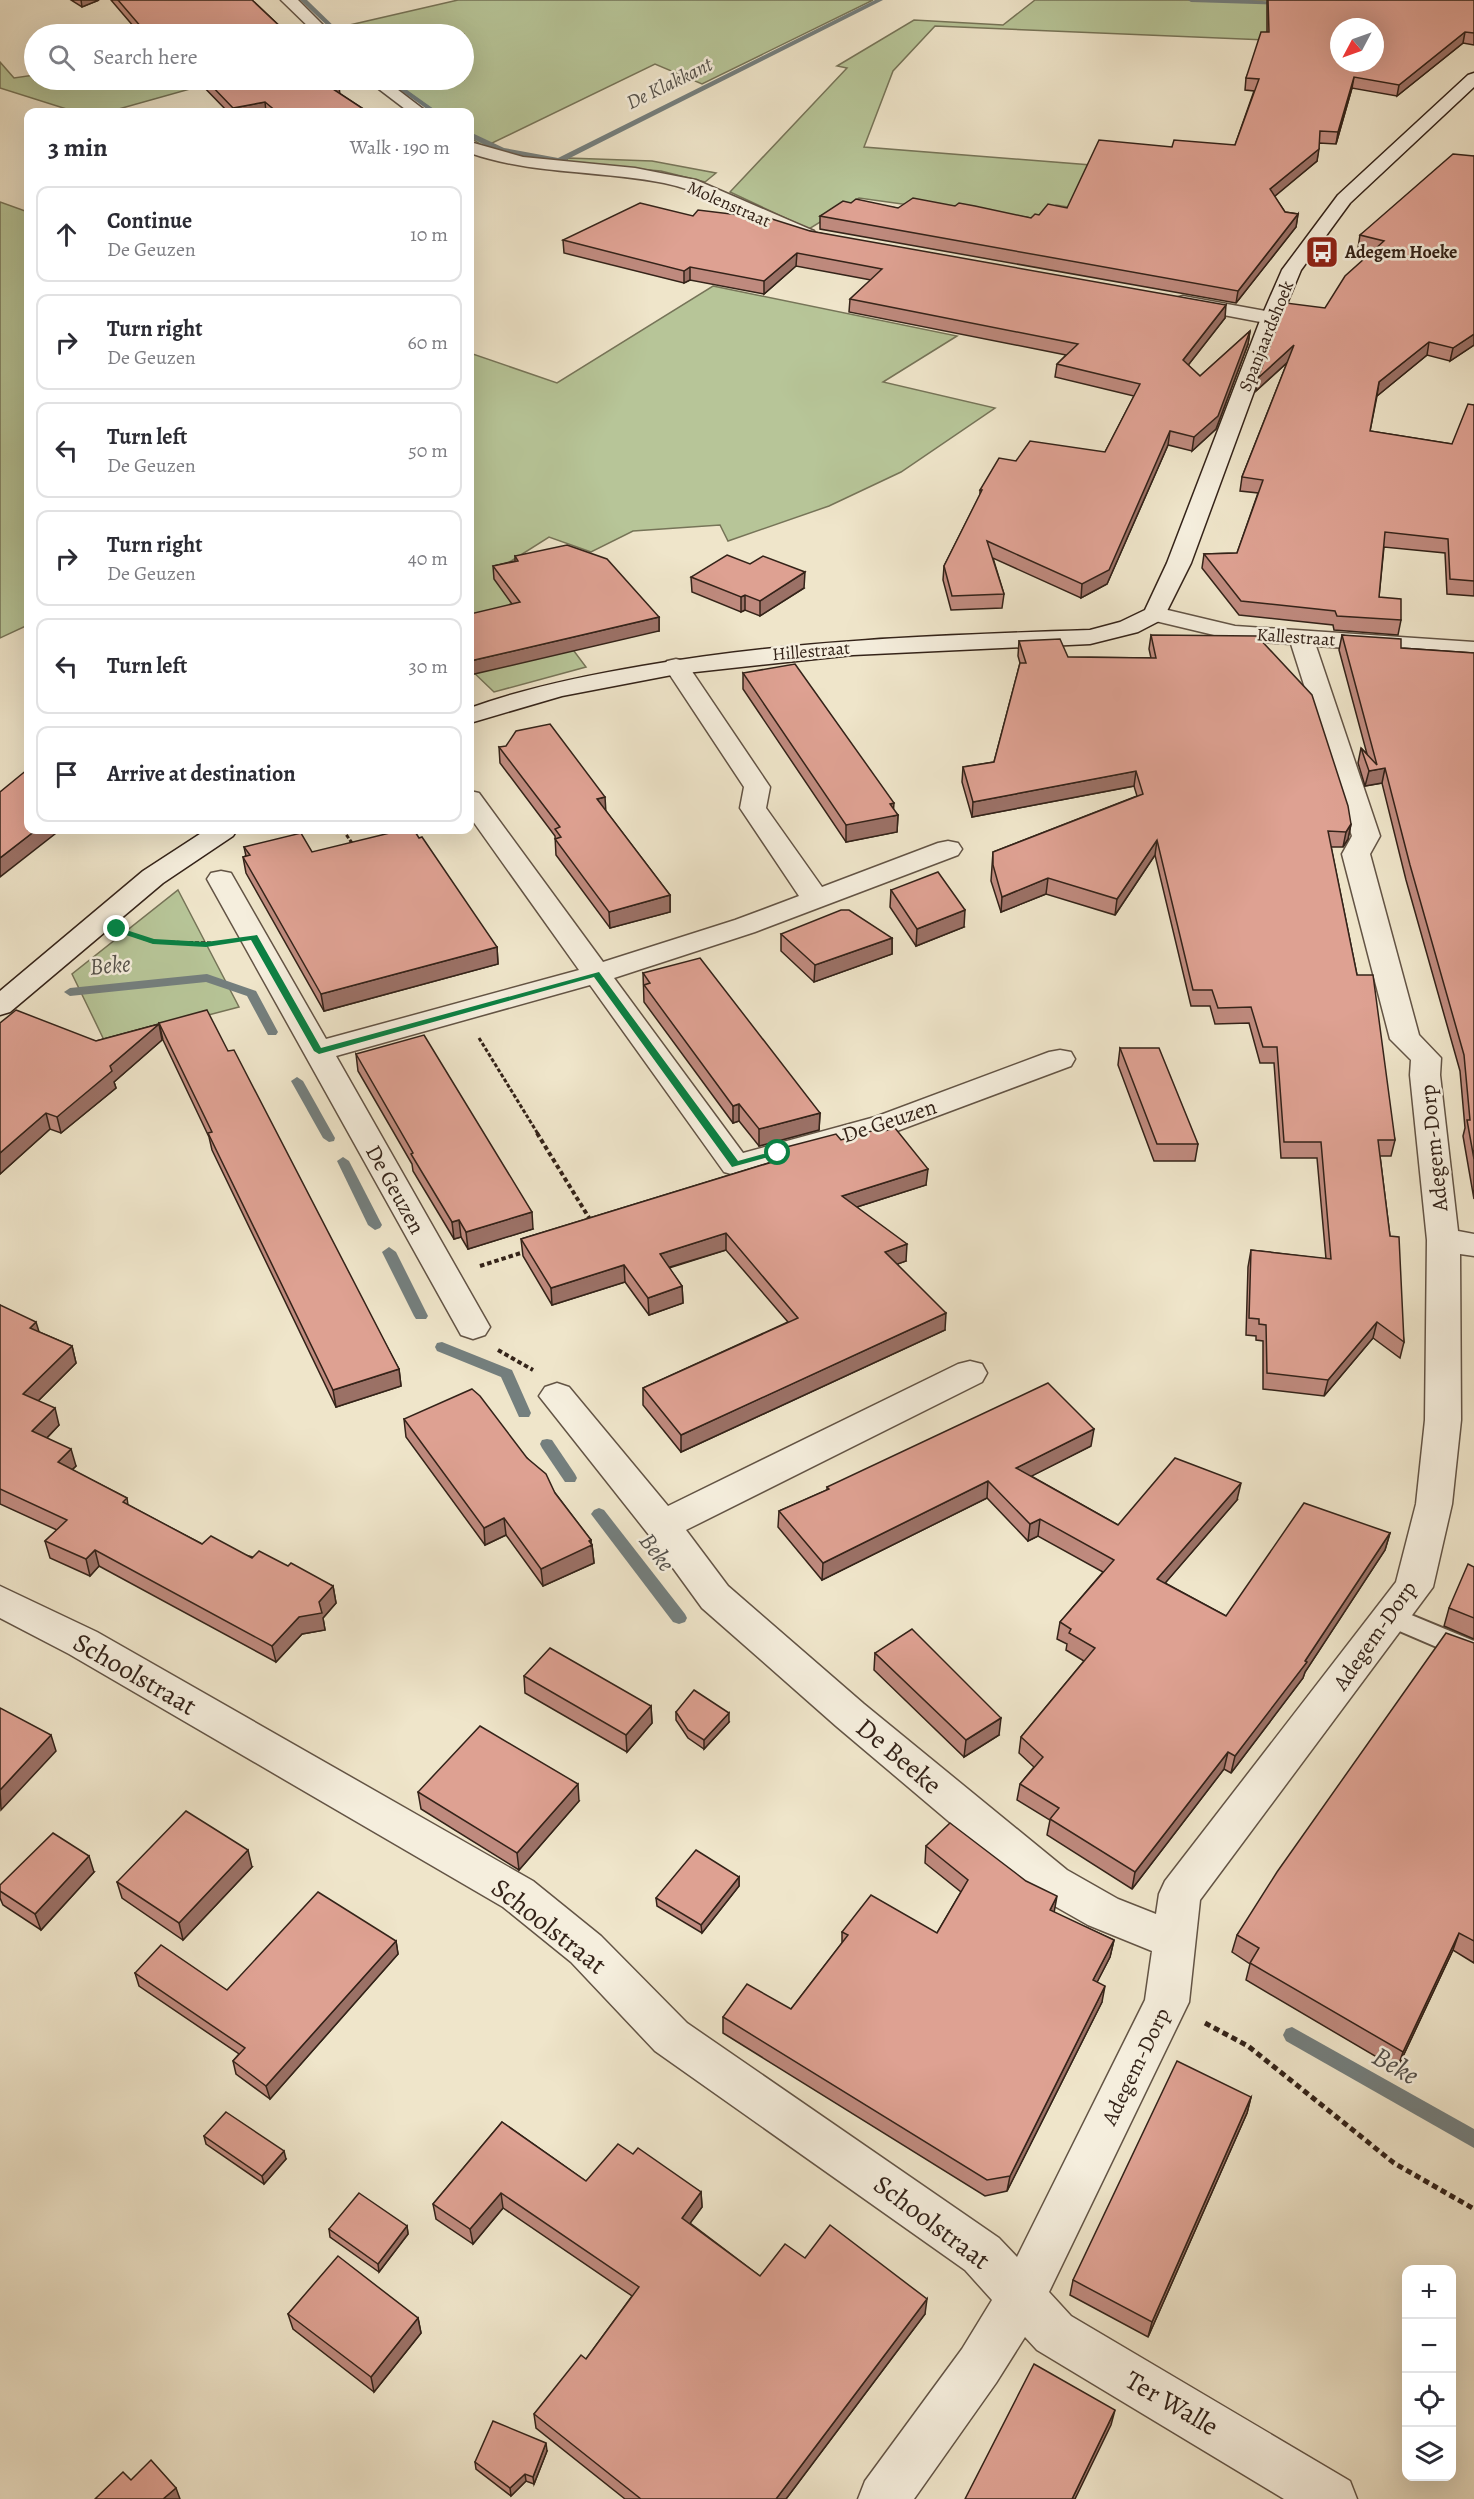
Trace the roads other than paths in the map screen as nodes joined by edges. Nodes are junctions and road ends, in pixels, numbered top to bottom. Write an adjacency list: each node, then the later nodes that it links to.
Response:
1 (289, 0): 2 (street)
2 (314, 24)
3 (1474, 78): 9 (street, Spanjaardshoek)
4 (389, 90): 5 (street)
5 (414, 108)
6 (474, 148): 7 (street, Molenstraat)
7 (821, 237)
8 (1167, 300): 9 (street)
9 (1271, 318): 10 (street, Spanjaardshoek)
10 (1155, 614): 11 (street, Kallestraat); 13 (street, Hillestraat)
11 (1300, 639): 12 (street, Kallestraat); 24 (street, Adegem-Dorp)
12 (1474, 649)
13 (676, 666): 14 (street, Hillestraat); 19 (street)
14 (474, 715)
15 (474, 805): 20 (street, De Geuzen)
16 (217, 834): 21 (street)
17 (948, 849): 19 (street)
18 (221, 879): 22 (street, De Geuzen)
19 (815, 898): 20 (street)
20 (596, 974): 22 (street); 23 (street, De Geuzen)
21 (0, 1006)
22 (319, 1051): 25 (street, De Geuzen)
23 (1060, 1059)
24 (1458, 1242): 30 (street, Adegem-Dorp)
25 (473, 1327)
26 (970, 1373): 28 (street)
27 (557, 1396): 28 (street, De Beeke)
28 (662, 1525): 32 (street, De Beeke)
29 (0, 1601): 33 (street, Schoolstraat)
30 (1392, 1617): 31 (lane); 32 (street, Adegem-Dorp)
31 (1474, 1652)
32 (1173, 1940): 33 (street, Adegem-Dorp)
33 (1022, 2297): 34 (street, Adegem-Dorp); 35 (street, Ter Walle)
34 (883, 2499)
35 (1332, 2499)

